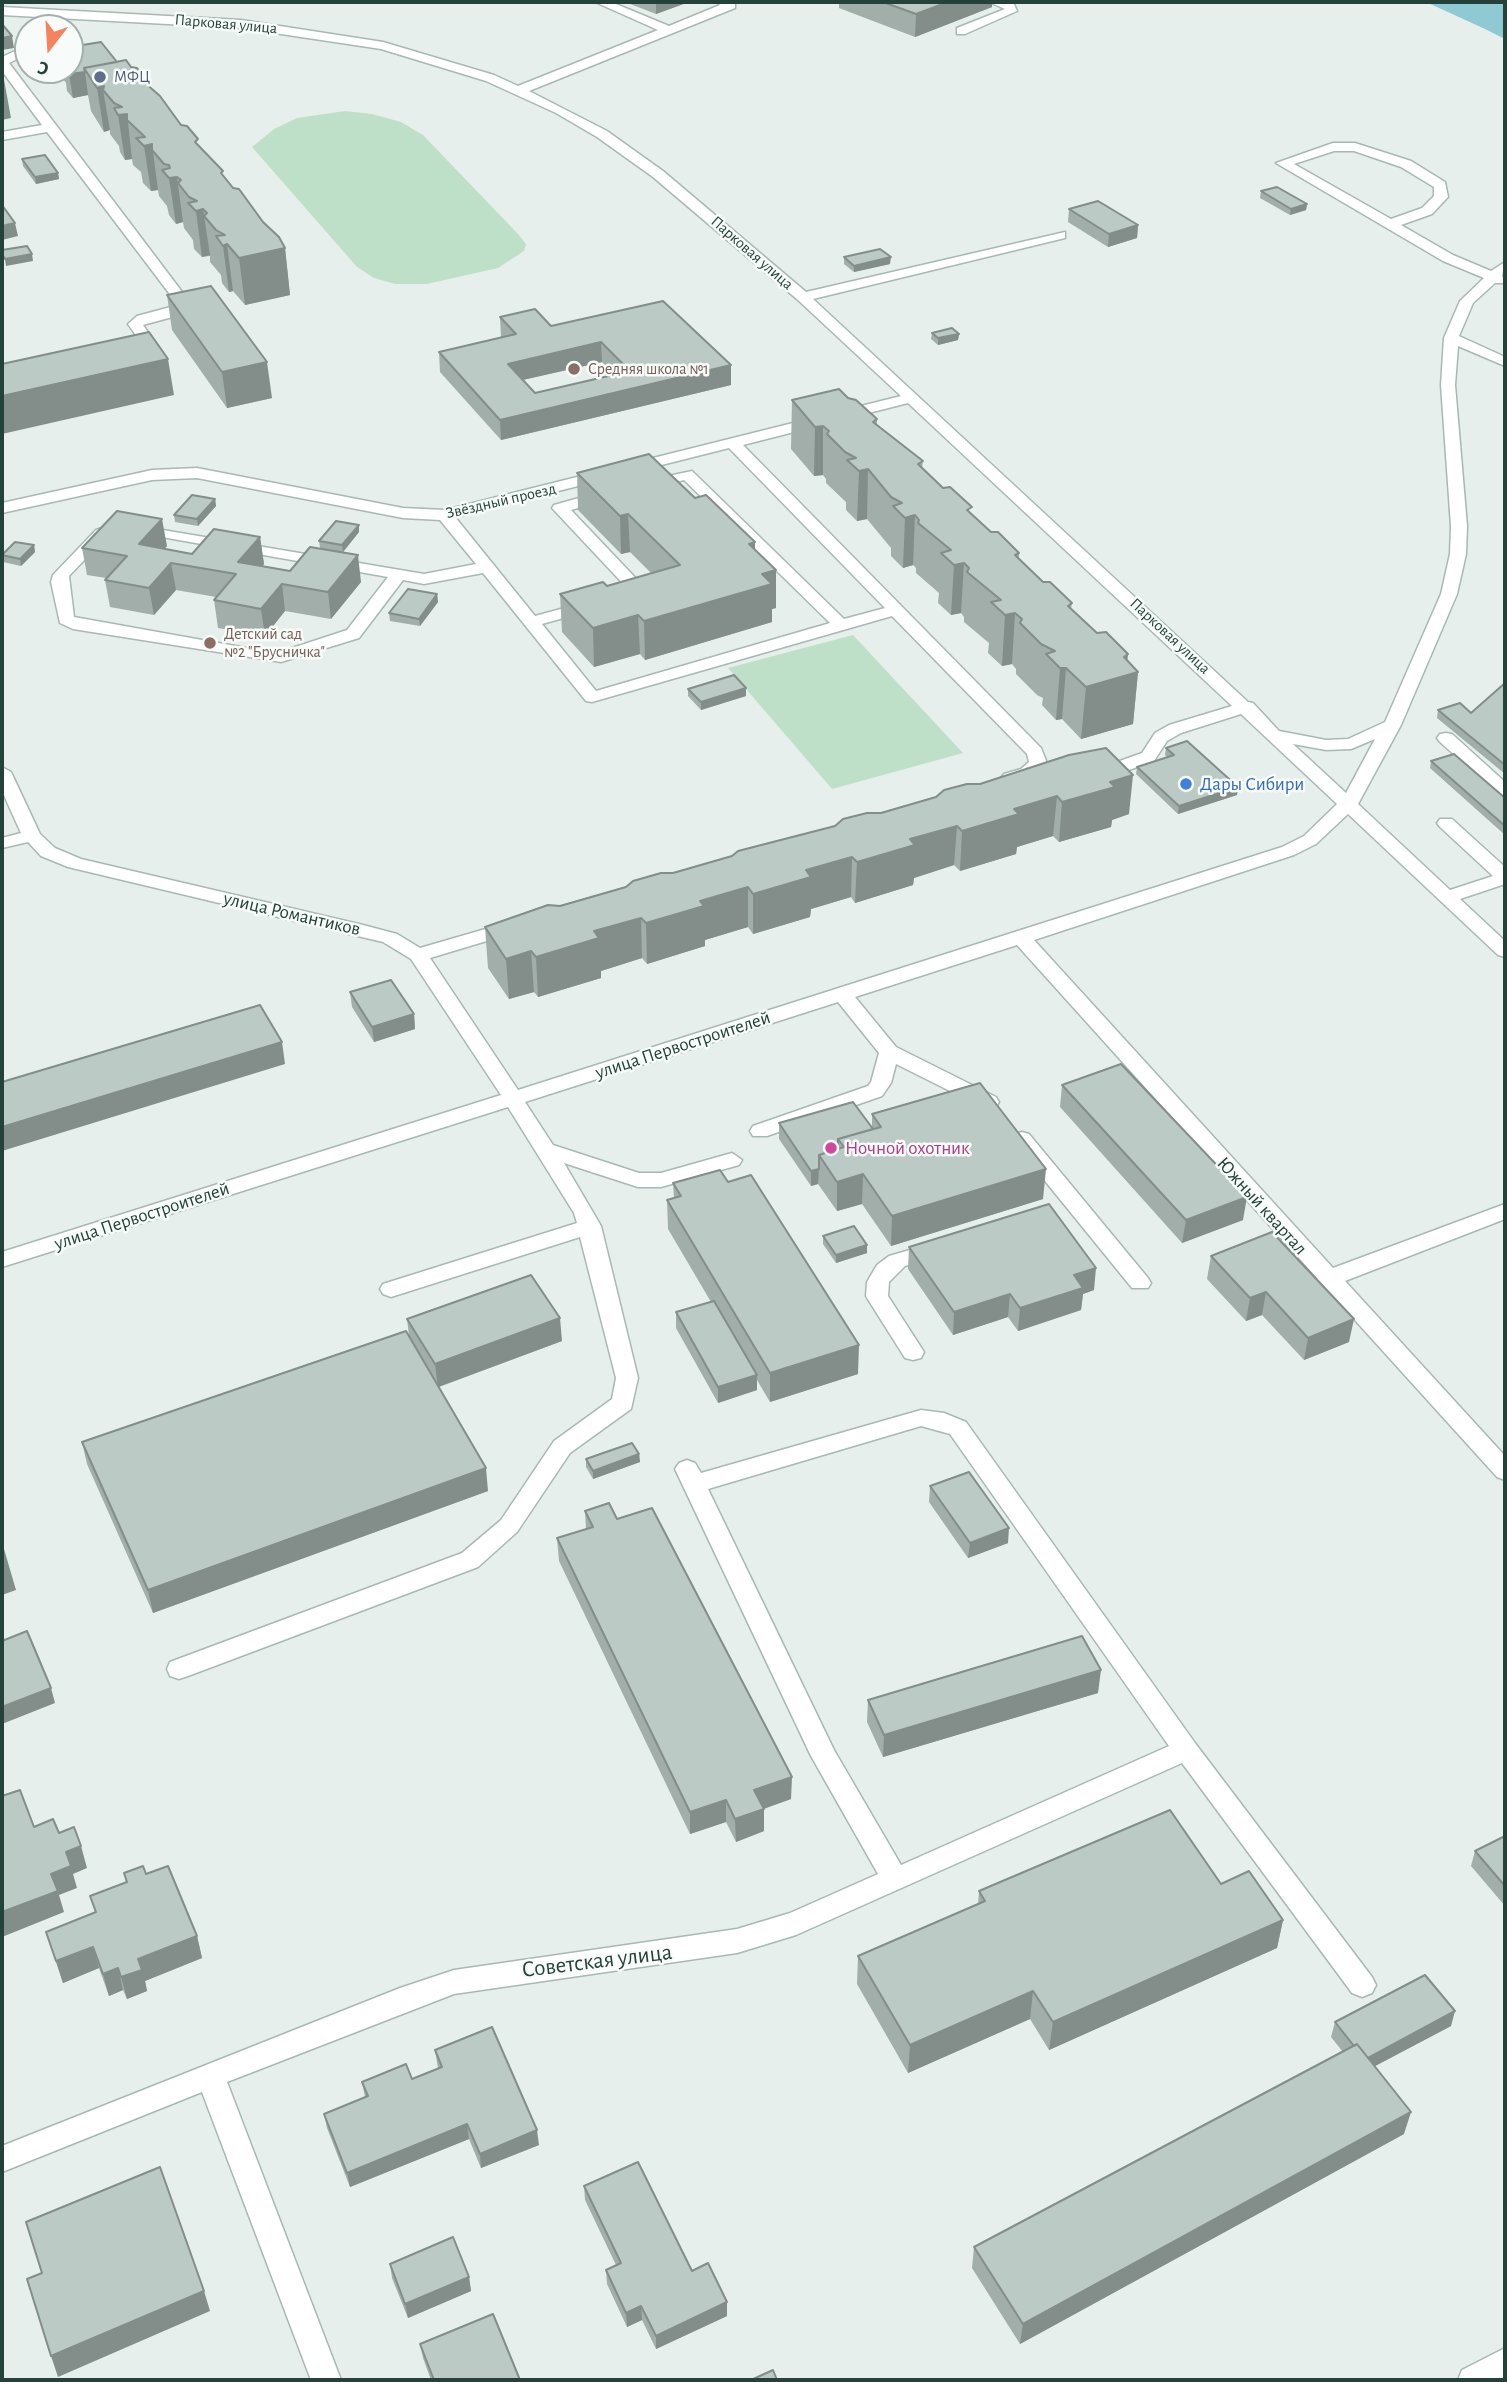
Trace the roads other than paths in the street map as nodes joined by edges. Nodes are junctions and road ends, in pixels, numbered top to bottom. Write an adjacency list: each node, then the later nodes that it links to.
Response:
1 (601, 2): 7 (street)
2 (995, 2): 8 (street)
3 (731, 3): 7 (street)
4 (2, 11): 5 (street, Парковая улица)
5 (72, 14)
6 (84, 15): 10 (street, Парковая улица)
7 (670, 30): 10 (street)
8 (961, 31)
9 (2, 63): 11 (street)
10 (520, 90): 17 (street, Парковая улица)
11 (52, 127): 12 (street); 19 (street)
12 (2, 136)
13 (1391, 224): 13 (street); 16 (street)
14 (1060, 235): 17 (street)
15 (1505, 266): 16 (street, улица Первостроителей)
16 (1498, 279): 18 (street, улица Первостроителей)
17 (803, 297): 21 (street, Парковая улица)
18 (1451, 338): 20 (street); 31 (street, улица Первостроителей)
19 (134, 361)
20 (1505, 362)
21 (912, 398): 22 (street, Звёздный проезд); 30 (street, Парковая улица)
22 (733, 444): 24 (street, Звёздный проезд); 27 (street)
23 (2, 508): 24 (street, Звёздный проезд)
24 (445, 515): 25 (street)
25 (487, 567): 26 (street); 28 (street)
26 (398, 575): 26 (street)
27 (896, 610): 29 (street); 36 (street)
28 (531, 622): 29 (street); 29 (street)
29 (841, 625)
30 (1247, 708): 32 (street, Парковая улица); 34 (street)
31 (1392, 725): 32 (street); 38 (street, улица Первостроителей)
32 (1277, 736): 38 (street, Парковая улица)
33 (1446, 738): 37 (street)
34 (1109, 771)
35 (2, 772): 40 (street)
36 (987, 785)
37 (1505, 791)
38 (1349, 803): 43 (street, Парковая улица); 45 (street, улица Первостроителей)
39 (1446, 823): 42 (street)
40 (32, 836): 41 (street); 47 (street, улица Романтиков)
41 (2, 843)
42 (1505, 878): 43 (street)
43 (1447, 897): 46 (street, Парковая улица)
44 (537, 919): 47 (street)
45 (1021, 938): 48 (street, улица Первостроителей); 60 (street, Южный квартал)
46 (1505, 951)
47 (418, 955): 50 (street, улица Романтиков)
48 (842, 994): 49 (street); 50 (street, улица Первостроителей)
49 (889, 1052): 51 (street); 54 (street)
50 (513, 1098): 52 (street, улица Романтиков); 59 (street, улица Первостроителей)
51 (760, 1131)
52 (547, 1150): 53 (street); 57 (street, улица Романтиков)
53 (732, 1160)
54 (1076, 1205): 56 (street); 61 (street)
55 (1505, 1211): 60 (street)
56 (1051, 1213)
57 (590, 1226): 62 (street); 65 (street, улица Романтиков)
58 (948, 1245): 63 (street)
59 (2, 1260)
60 (1328, 1279): 64 (street, Южный квартал)
61 (1140, 1283)
62 (391, 1289)
63 (913, 1352)
64 (1505, 1471)
65 (179, 1669)
66 (1186, 1750): 67 (street, Советская улица); 67 (street); 68 (street)
67 (895, 1879): 69 (street, Советская улица)
68 (1362, 1985)
69 (210, 2076): 70 (street, Советская улица); 72 (street)
70 (2, 2159)
71 (1505, 2363): 73 (street)
72 (326, 2380)
73 (1473, 2380)

